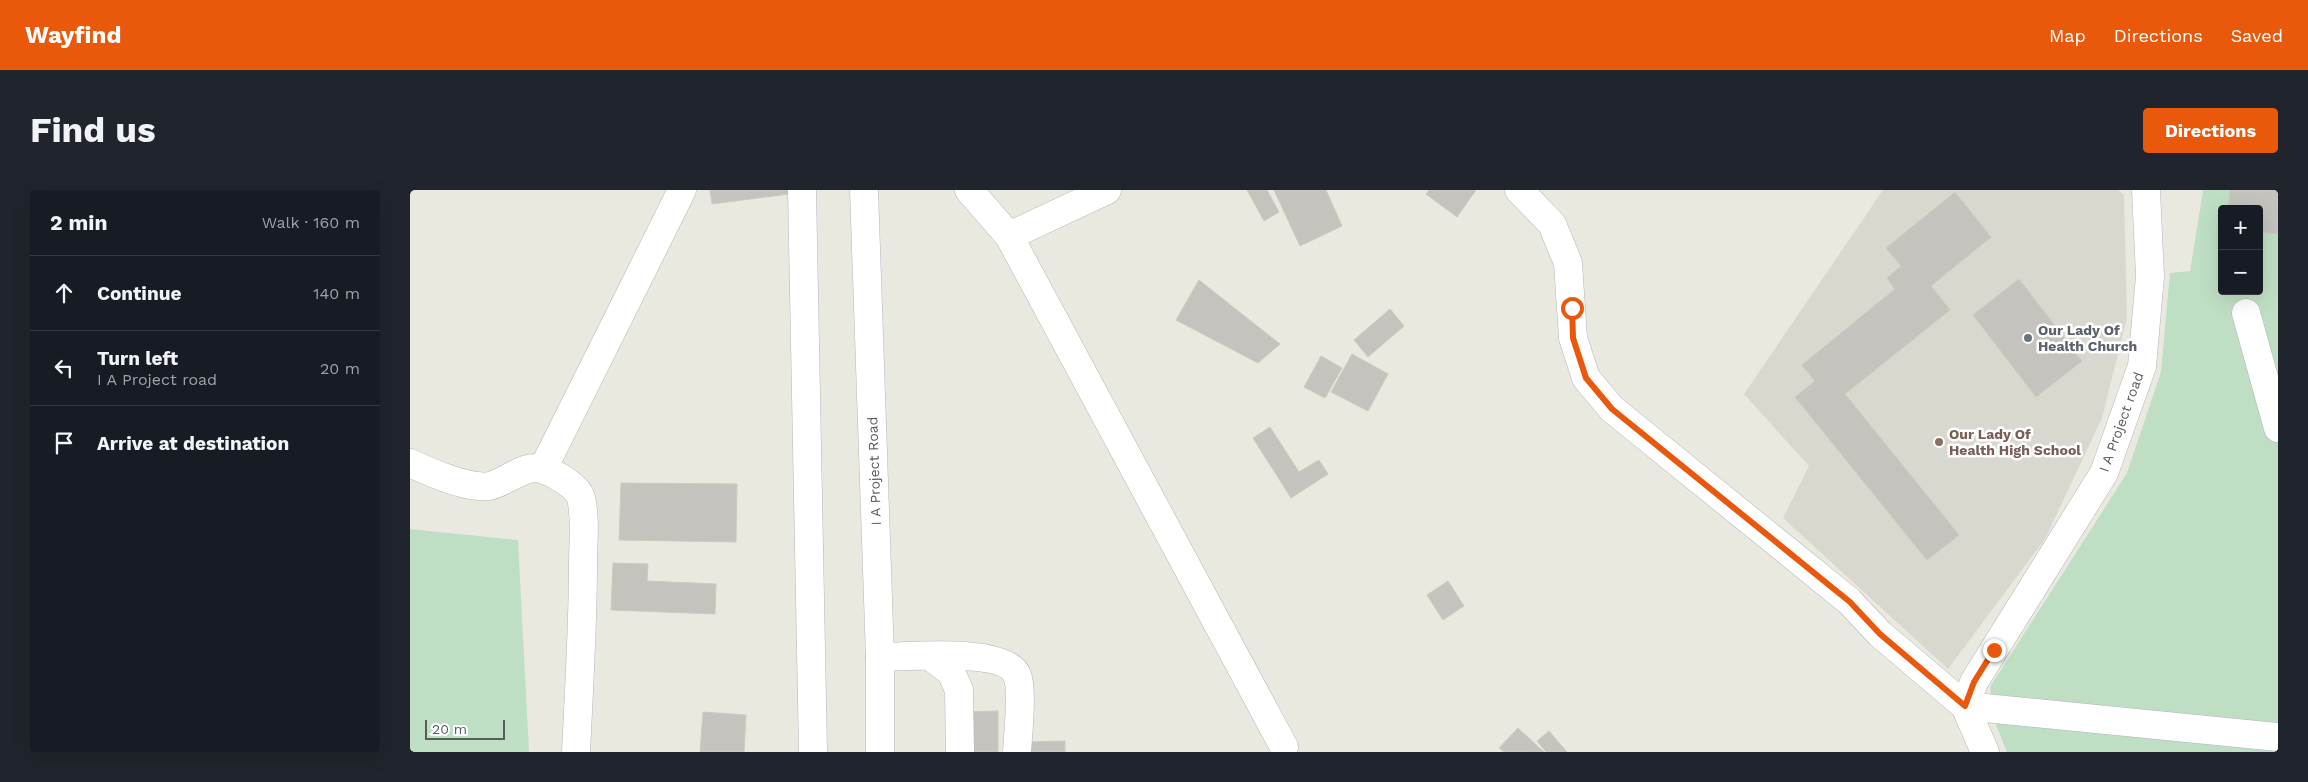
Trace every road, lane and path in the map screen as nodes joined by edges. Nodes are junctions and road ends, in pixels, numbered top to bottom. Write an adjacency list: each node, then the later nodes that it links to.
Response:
1 (682, 190): 12 (street)
2 (802, 190): 19 (street)
3 (864, 190): 13 (street, I A Project Road)
4 (969, 190): 8 (street)
5 (1107, 190): 8 (street)
6 (1519, 190): 15 (street)
7 (2146, 190): 15 (street, I A Project road)
8 (1009, 236): 17 (street)
9 (2246, 313): 10 (street)
10 (2278, 428)
11 (410, 462): 12 (street)
12 (543, 470): 18 (street)
13 (880, 657): 14 (street); 20 (street, I A Project Road)
14 (926, 657): 21 (street); 22 (street)
15 (1965, 706): 16 (street); 23 (street)
16 (2278, 737)
17 (1284, 747)
18 (576, 752)
19 (813, 752)
20 (880, 752)
21 (960, 752)
22 (1017, 752)
23 (1986, 752)

